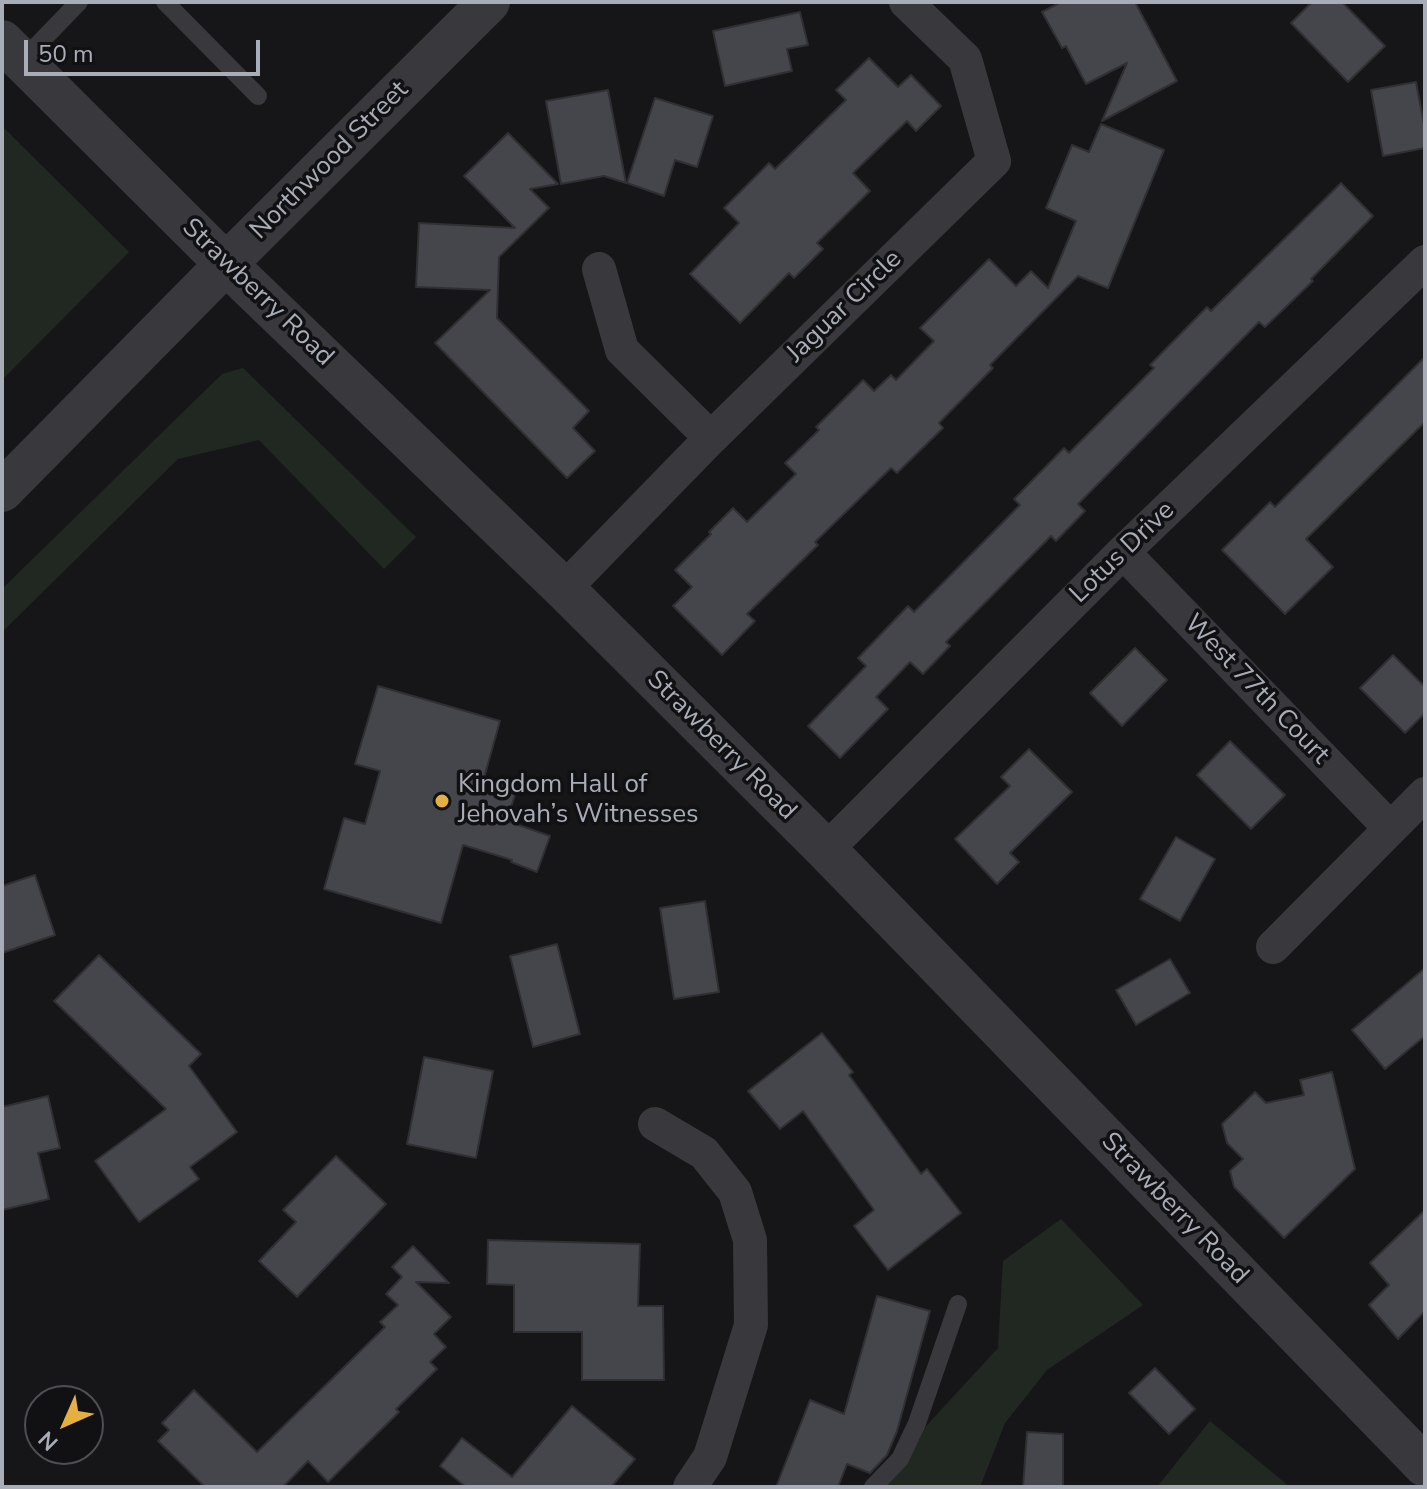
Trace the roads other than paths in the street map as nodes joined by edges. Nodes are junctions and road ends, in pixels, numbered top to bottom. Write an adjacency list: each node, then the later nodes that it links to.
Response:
1 (79, 2): 5 (lane)
2 (165, 2): 6 (lane)
3 (489, 2): 8 (street, Northwood Street)
4 (906, 2): 10 (street, Jaguar Circle)
5 (12, 51): 8 (street, Strawberry Road)
6 (258, 96)
7 (1425, 262): 12 (street, Lotus Drive)
8 (226, 264): 11 (street, Northwood Street); 13 (street, Strawberry Road)
9 (599, 269): 10 (street)
10 (711, 438): 13 (street, Jaguar Circle)
11 (2, 491)
12 (1123, 552): 15 (street, West 77th Court); 16 (street, Lotus Drive)
13 (564, 589): 16 (street, Strawberry Road)
14 (1425, 794): 15 (street)
15 (1390, 828): 17 (street)
16 (826, 850): 20 (street, Strawberry Road)
17 (1273, 947)
18 (655, 1124): 21 (street)
19 (958, 1304): 22 (lane)
20 (1425, 1466)
21 (690, 1487)
22 (873, 1487)

